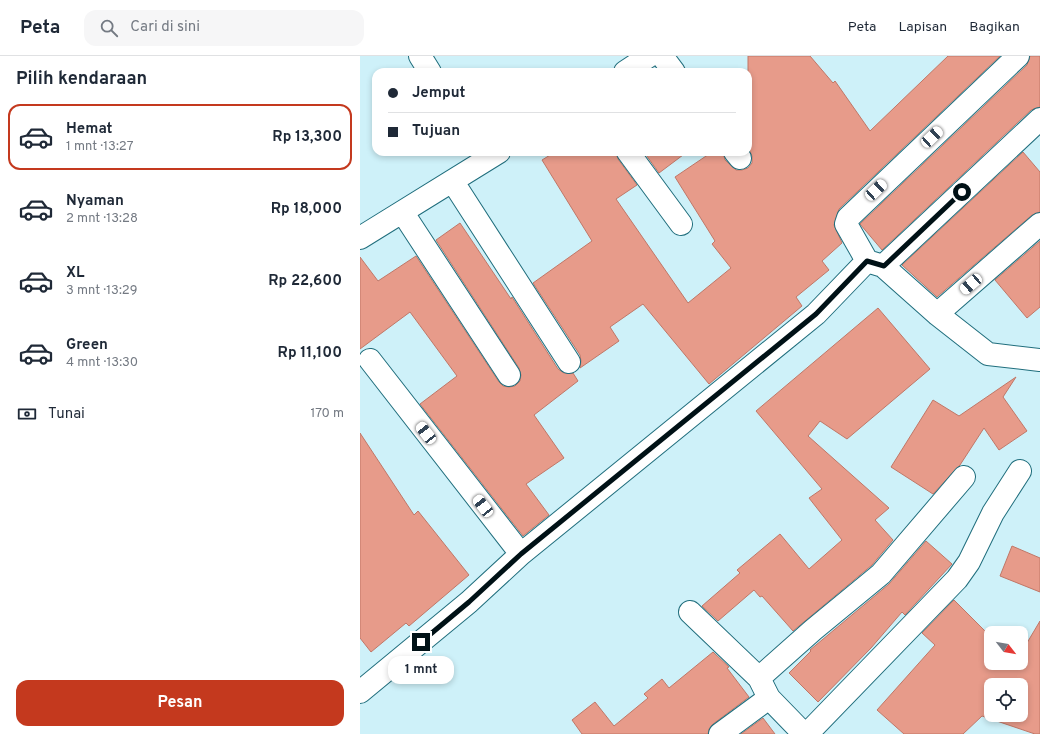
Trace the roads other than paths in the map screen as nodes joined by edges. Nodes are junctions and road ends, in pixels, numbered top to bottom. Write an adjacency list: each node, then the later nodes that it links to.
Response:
1 (420, 56): 5 (street)
2 (649, 56): 6 (street)
3 (662, 56): 7 (street)
4 (1018, 56): 16 (street)
5 (428, 68)
6 (631, 68)
7 (671, 68)
8 (1040, 119): 16 (street)
9 (488, 156): 11 (street)
10 (631, 156): 13 (street)
11 (453, 182): 12 (street); 20 (street)
12 (402, 213): 15 (street); 21 (street)
13 (682, 224)
14 (1040, 224): 17 (street)
15 (360, 238)
16 (875, 264): 17 (street); 24 (street)
17 (937, 314): 19 (street)
18 (370, 360): 24 (street)
19 (1040, 360)
20 (569, 362)
21 (509, 375)
22 (1020, 471): 31 (street)
23 (964, 477): 26 (street)
24 (521, 554): 27 (street)
25 (690, 612): 26 (street)
26 (759, 678): 28 (street)
27 (360, 692)
28 (769, 698): 29 (street); 30 (street)
29 (720, 734)
30 (804, 734)
31 (807, 734)

